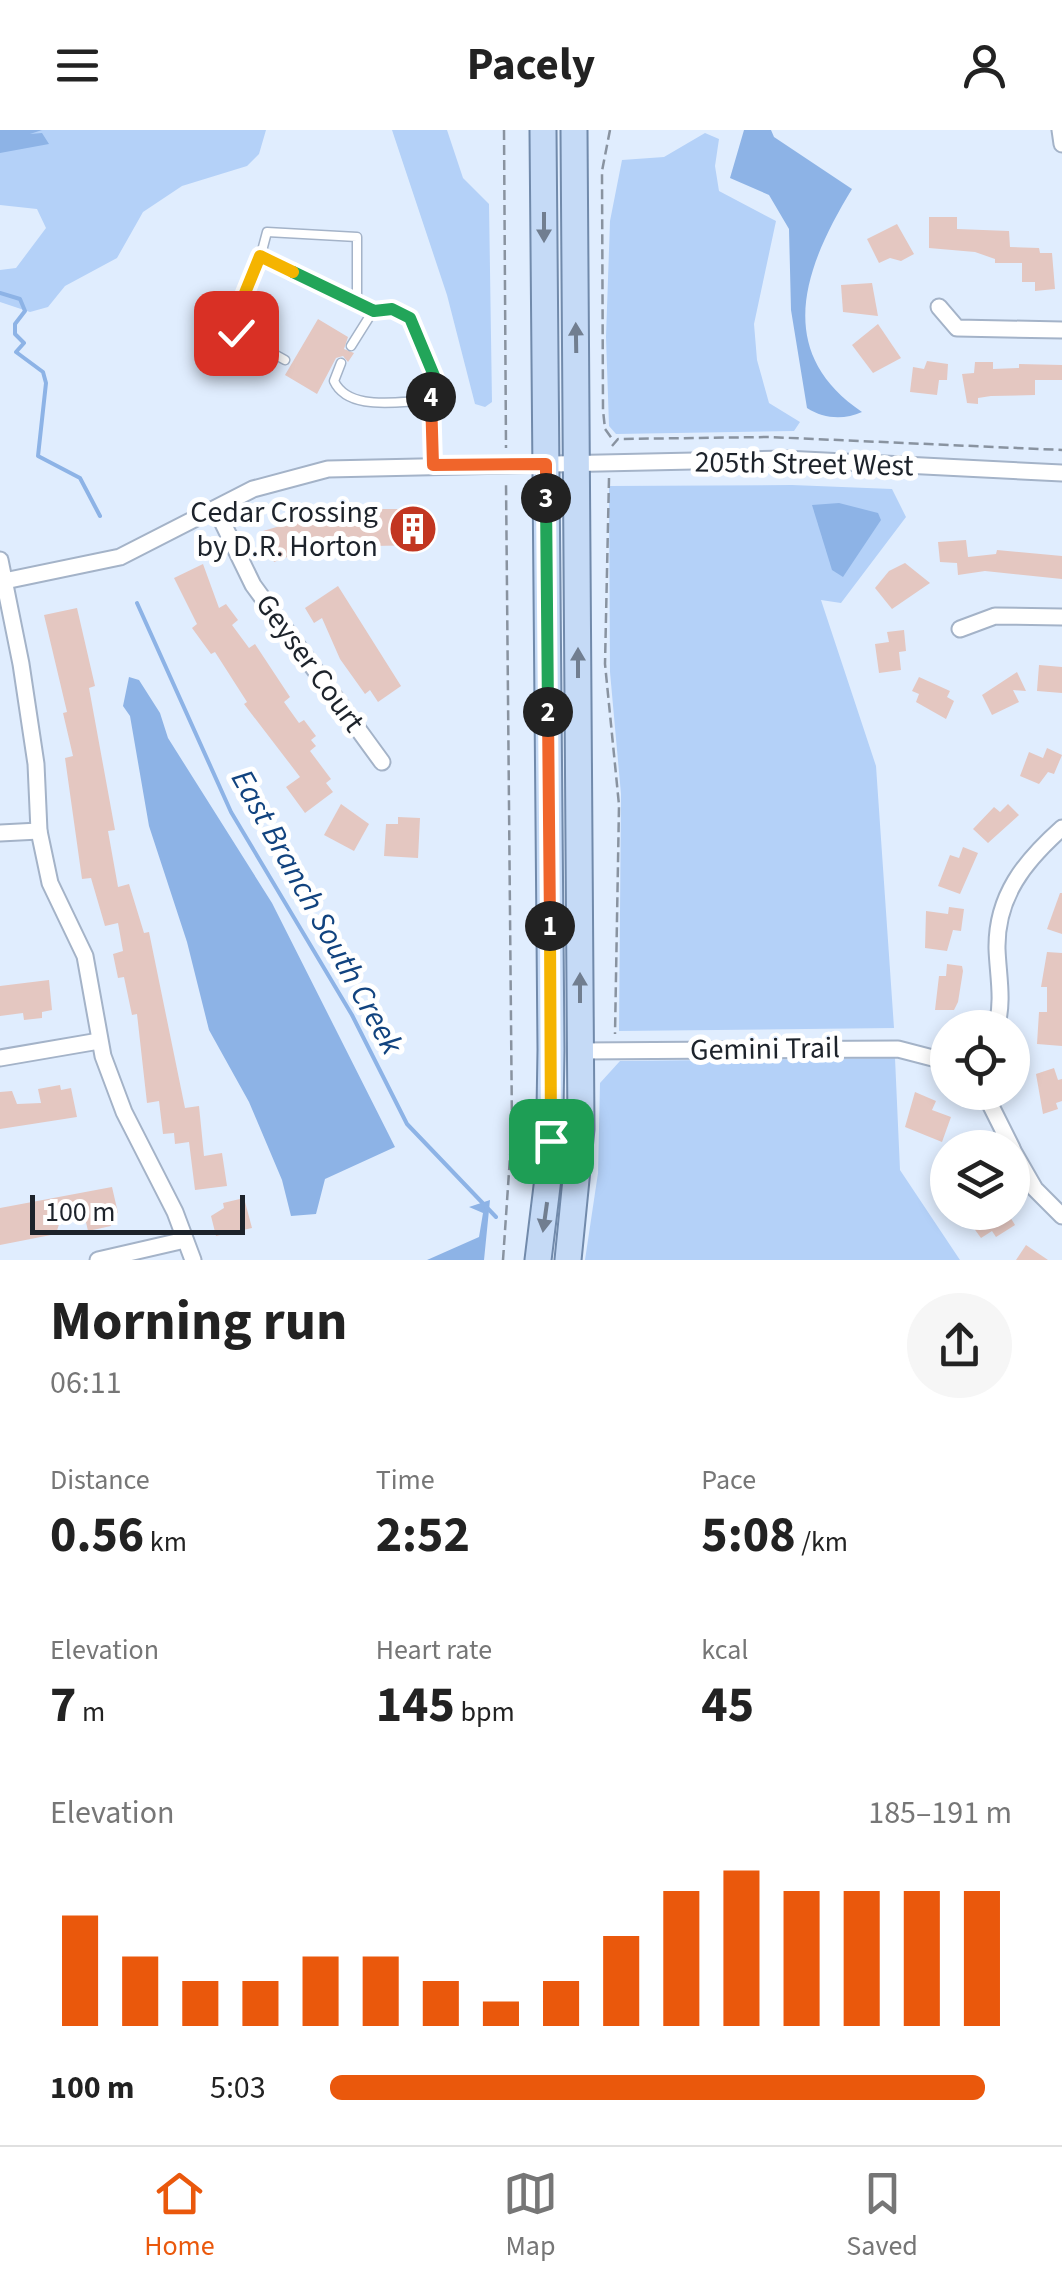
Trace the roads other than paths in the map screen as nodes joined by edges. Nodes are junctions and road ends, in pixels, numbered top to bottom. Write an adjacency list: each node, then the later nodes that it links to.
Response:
1 (543, 130): 14 (main road, one-way to 14)
2 (574, 130): 15 (main road, one-way to 2)
3 (1060, 130): 4 (street)
4 (1062, 144)
5 (260, 256): 6 (lane); 6 (lane); 11 (lane)
6 (357, 303): 8 (lane)
7 (939, 307): 9 (street)
8 (374, 311): 10 (lane); 13 (lane)
9 (1062, 330)
10 (351, 346)
11 (285, 360)
12 (341, 363): 13 (lane)
13 (430, 401): 16 (lane)
14 (546, 464): 15 (street, 205th Street West); 16 (street, 205th Street West); 37 (main road, one-way to 37)
15 (577, 464): 17 (street, 205th Street West); 29 (main road, one-way to 15)
16 (433, 465): 18 (street)
17 (1062, 473)
18 (216, 508): 20 (street); 23 (street, Geyser Court)
19 (0, 560): 20 (street)
20 (2, 582): 25 (street)
21 (1062, 617): 22 (street)
22 (960, 629)
23 (382, 762)
24 (1062, 828): 27 (street)
25 (39, 831): 26 (street); 28 (street)
26 (0, 833)
27 (999, 1010)
28 (99, 1040): 31 (street); 34 (street)
29 (581, 1051): 30 (street, Gemini Trail); 38 (main road)
30 (930, 1055)
31 (0, 1058)
32 (1030, 1180): 33 (street)
33 (1062, 1216)
34 (185, 1240): 35 (street); 36 (street)
35 (98, 1260)
36 (193, 1260)
37 (538, 1260)
38 (568, 1260)

